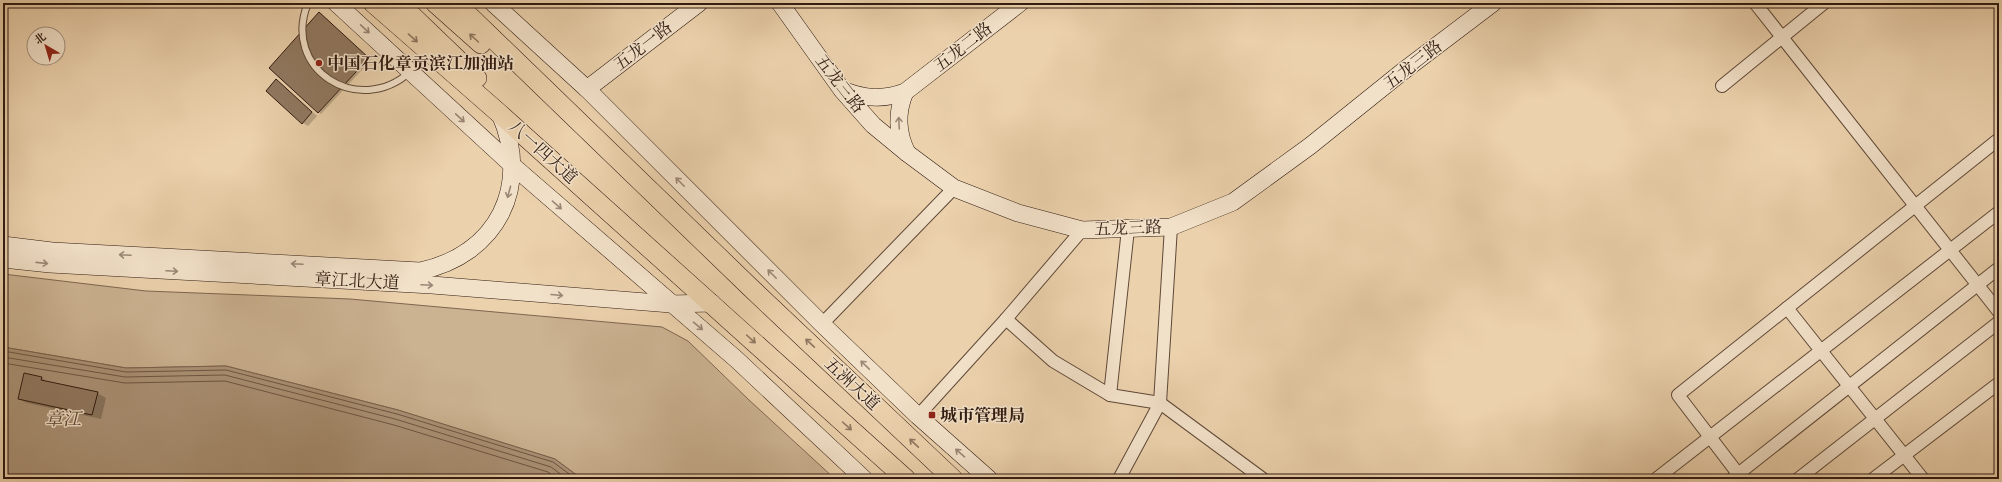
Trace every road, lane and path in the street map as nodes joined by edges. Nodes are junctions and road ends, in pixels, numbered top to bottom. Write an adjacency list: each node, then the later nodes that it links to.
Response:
1 (308, 3): 15 (lane)
2 (336, 3): 15 (street, one-way to 15)
3 (373, 3): 20 (main road, 八一四大道, one-way to 20)
4 (399, 3): 36 (main road)
5 (435, 3): 35 (main road, one-way to 5)
6 (456, 3): 35 (main road)
7 (493, 3): 17 (street)
8 (699, 3): 17 (street, 五龙一路)
9 (780, 3): 18 (street, 五龙三路)
10 (1020, 3): 19 (street, 五龙二路)
11 (1493, 3): 27 (street, 五龙三路)
12 (1755, 3): 14 (street)
13 (1824, 3): 14 (street)
14 (1782, 37): 16 (street); 25 (street)
15 (410, 71): 23 (street, one-way to 23)
16 (1722, 86)
17 (587, 89): 42 (street, one-way to 17)
18 (842, 90): 19 (street); 22 (street, 五龙三路)
19 (905, 92): 22 (street, one-way to 19)
20 (500, 114): 23 (street, 章江北大道); 36 (main road, 八一四大道)
21 (1999, 139): 25 (street)
22 (907, 154): 24 (street, 五龙三路)
23 (513, 166): 30 (street, 章江北大道, one-way to 30); 37 (street, one-way to 37)
24 (954, 188): 29 (street, 五龙三路); 42 (street)
25 (1915, 206): 31 (street); 38 (street)
26 (1999, 212): 31 (street)
27 (1171, 227): 28 (street, 五龙三路); 47 (street)
28 (1128, 229): 29 (street, 五龙三路); 46 (street)
29 (1082, 230): 40 (street)
30 (3, 245)
31 (1950, 250): 34 (street); 43 (street)
32 (3, 259): 37 (street, 章江北大道, one-way to 37)
33 (1999, 268): 34 (street)
34 (1978, 285): 39 (street); 45 (street)
35 (752, 289): 55 (main road, 五洲大道, one-way to 35)
36 (712, 303): 37 (street, 章江北大道); 54 (main road, 五洲大道, one-way to 54)
37 (671, 304): 53 (street, one-way to 53)
38 (1787, 308): 43 (street); 50 (street)
39 (1999, 312)
40 (1006, 319): 46 (street); 48 (street)
41 (1999, 322): 49 (street)
42 (822, 324): 48 (street, one-way to 42)
43 (1821, 350): 45 (street); 50 (street)
44 (1999, 383): 51 (street)
45 (1849, 386): 49 (street); 52 (street)
46 (1110, 396): 47 (street)
47 (1160, 404): 57 (street); 58 (street)
48 (918, 416): 56 (street, one-way to 48)
49 (1875, 419): 51 (street); 60 (street)
50 (1710, 437): 52 (street); 59 (street)
51 (1905, 455): 61 (street); 62 (street)
52 (1738, 477)
53 (864, 479)
54 (906, 479)
55 (953, 479)
56 (989, 479)
57 (1119, 479)
58 (1263, 479)
59 (1656, 479)
60 (1798, 479)
61 (1872, 479)
62 (1923, 479)

